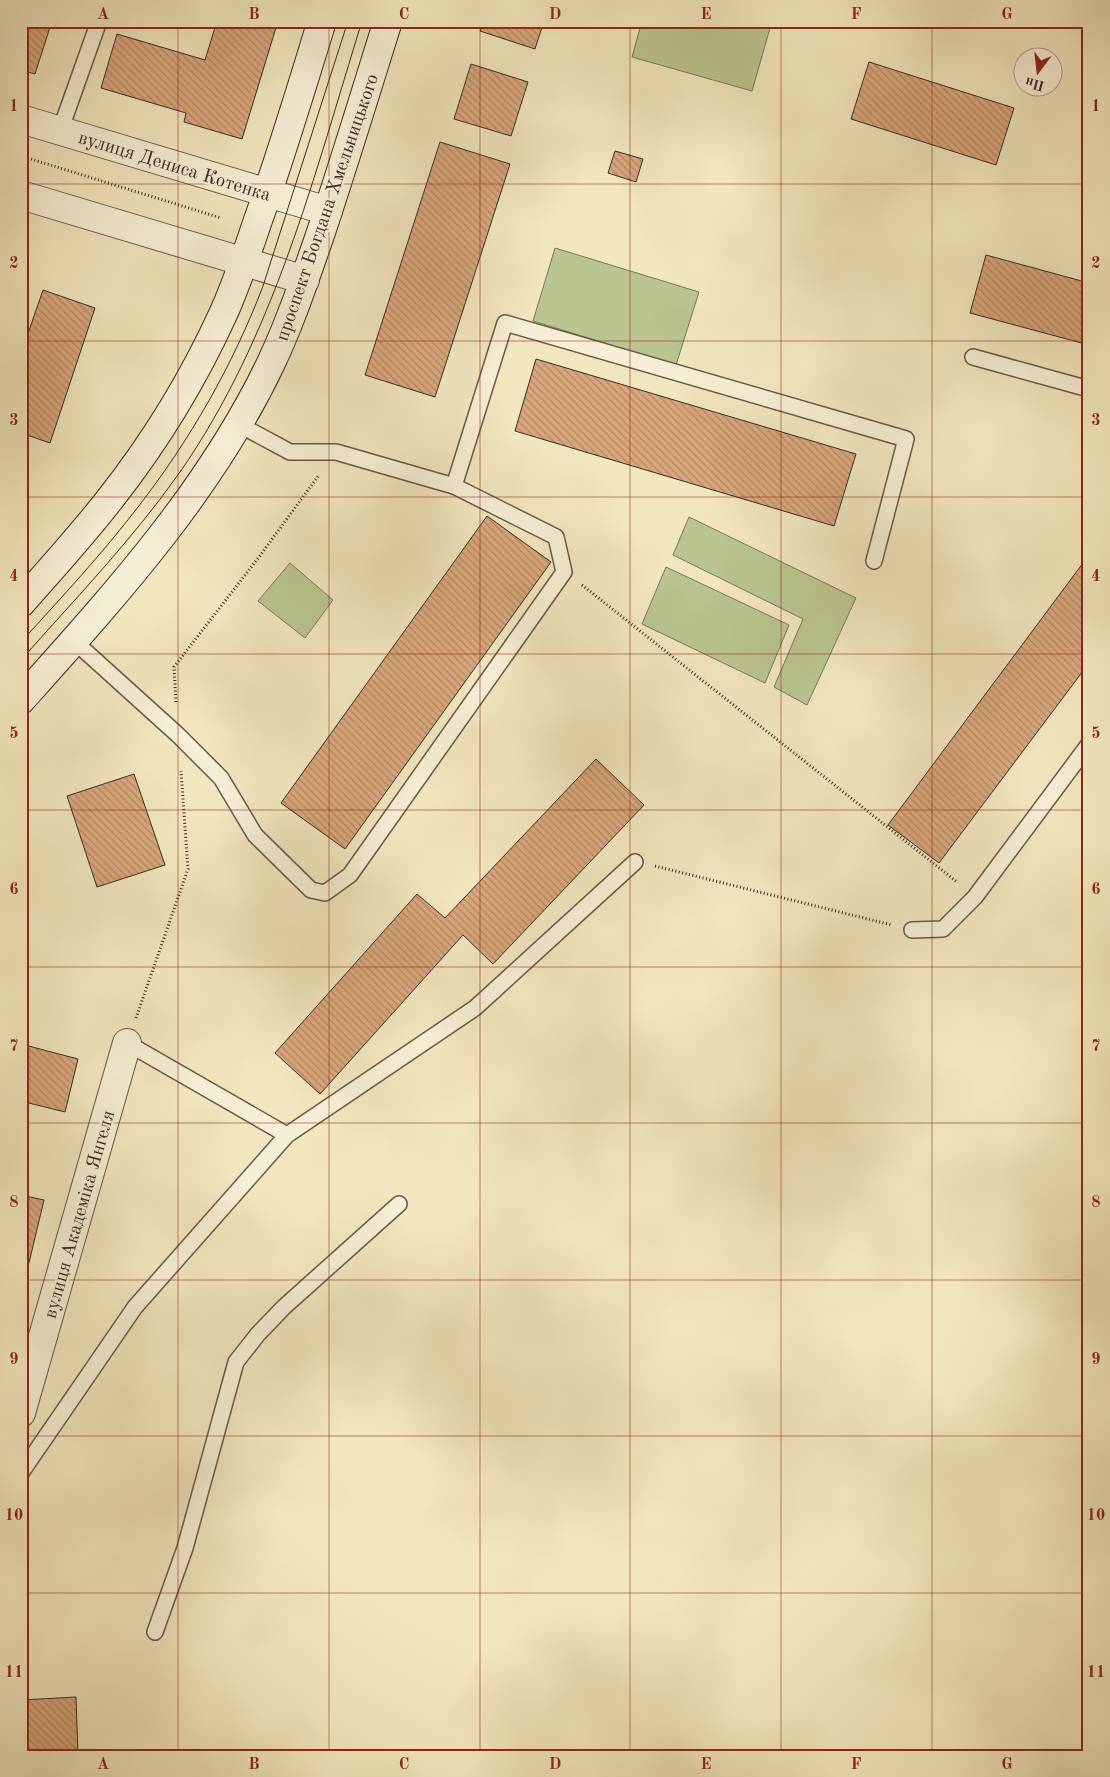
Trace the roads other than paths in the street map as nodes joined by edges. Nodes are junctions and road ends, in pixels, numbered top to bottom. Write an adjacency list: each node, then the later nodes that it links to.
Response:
1 (99, 21): 5 (lane)
2 (322, 21): 6 (main road)
3 (388, 21): 8 (main road, проспект Богдана Хмельницького)
4 (21, 119): 5 (main road, вулиця Дениса Котенка)
5 (60, 131): 6 (main road, вулиця Дениса Котенка)
6 (268, 194): 8 (main road, вулиця Дениса Котенка); 9 (main road)
7 (21, 195): 9 (main road)
8 (328, 211): 10 (main road, проспект Богдана Хмельницького)
9 (244, 262): 10 (main road); 16 (main road)
10 (305, 280): 13 (main road, проспект Богдана Хмельницького)
11 (973, 357): 12 (lane)
12 (1089, 389)
13 (238, 424): 14 (lane); 17 (main road, проспект Богдана Хмельницького)
14 (454, 486): 15 (lane); 17 (lane)
15 (874, 561)
16 (21, 602)
17 (74, 641): 18 (main road, проспект Богдана Хмельницького)
18 (21, 700)
19 (1089, 744): 21 (lane)
20 (635, 862): 23 (lane)
21 (912, 930)
22 (127, 1043): 23 (lane); 25 (main road, вулиця Академіка Янгеля)
23 (288, 1135): 26 (lane)
24 (398, 1204): 27 (lane)
25 (21, 1414)
26 (21, 1473)
27 (155, 1632)

